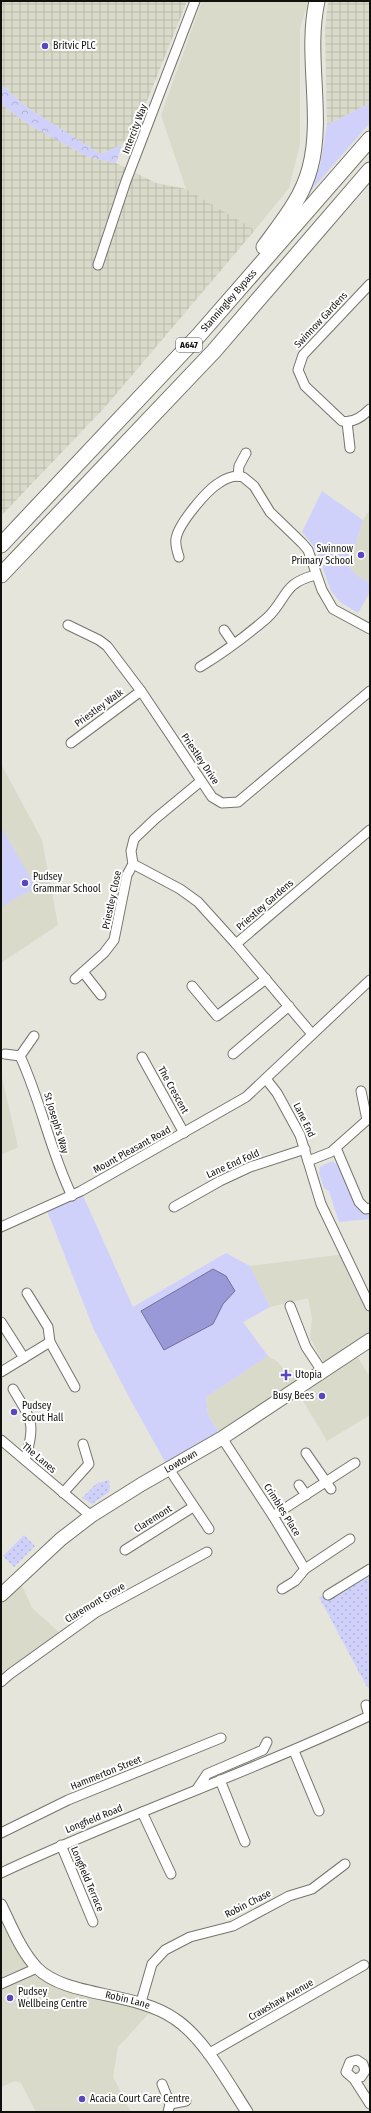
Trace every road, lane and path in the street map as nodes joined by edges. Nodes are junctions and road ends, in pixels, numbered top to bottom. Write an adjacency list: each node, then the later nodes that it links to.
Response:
1 (196, 1): 5 (street, Intercity Way)
2 (317, 1): 7 (highway)
3 (370, 139): 7 (highway, Stanningley Bypass / A647)
4 (370, 170): 15 (highway, Stanningley Bypass / A647)
5 (98, 265)
6 (370, 284): 9 (street, Swinnow Gardens)
7 (199, 335): 13 (highway, Stanningley Bypass / A647)
8 (370, 408): 9 (street)
9 (347, 422): 10 (street)
10 (350, 448)
11 (246, 453): 12 (street)
12 (238, 476): 14 (street); 16 (street)
13 (1, 545)
14 (179, 557)
15 (1, 574)
16 (316, 575): 18 (street); 20 (street)
17 (68, 625): 22 (street, Priestley Drive)
18 (370, 629)
19 (224, 630): 20 (street)
20 (233, 644): 21 (street)
21 (200, 667)
22 (141, 692): 24 (street, Priestley Walk); 25 (street, Priestley Drive)
23 (370, 692): 25 (street, Priestley Drive)
24 (71, 743)
25 (202, 781): 27 (street, Priestley Close)
26 (370, 830): 28 (street, Priestley Gardens)
27 (132, 864): 28 (street); 29 (street, Priestley Close)
28 (236, 944): 31 (street, Priestley Gardens)
29 (83, 972): 30 (street, Priestley Close); 34 (street)
30 (75, 979)
31 (266, 979): 33 (street); 35 (street, Priestley Gardens)
32 (370, 980): 36 (street)
33 (192, 986)
34 (101, 995)
35 (289, 1006): 36 (street, Priestley Gardens); 39 (street)
36 (312, 1034): 42 (street)
37 (34, 1036): 40 (street)
38 (5, 1054): 40 (street)
39 (233, 1054)
40 (20, 1056): 49 (street, St Joseph's Way)
41 (142, 1057): 45 (street, The Crescent)
42 (266, 1079): 45 (street, Mount Pleasant Road); 47 (street, Lane End)
43 (361, 1091): 44 (street)
44 (368, 1120): 46 (street)
45 (184, 1133): 49 (street, Mount Pleasant Road)
46 (336, 1148): 48 (street); 51 (street)
47 (305, 1149): 48 (street, Lane End); 50 (street, Lane End Fold)
48 (308, 1161): 55 (street, Lane End)
49 (72, 1196): 52 (street, Mount Pleasant Road)
50 (174, 1207)
51 (370, 1208)
52 (1, 1226)
53 (27, 1293): 58 (street)
54 (290, 1306): 60 (street)
55 (370, 1306)
56 (1, 1322): 59 (street)
57 (370, 1340): 60 (main road, Lowtown)
58 (50, 1342): 59 (street); 62 (street)
59 (24, 1358): 61 (street)
60 (322, 1371): 64 (main road, Lowtown)
61 (1, 1372)
62 (75, 1387)
63 (13, 1389): 68 (street)
64 (222, 1438): 70 (main road, Lowtown); 77 (street, Crimbles Place)
65 (2, 1443): 68 (street, The Lanes)
66 (83, 1444): 73 (street)
67 (306, 1453): 72 (street)
68 (25, 1460): 73 (street, The Lanes)
69 (354, 1463): 72 (street)
70 (169, 1469): 75 (street); 76 (main road, Lowtown)
71 (299, 1485): 74 (street)
72 (329, 1485): 74 (street)
73 (63, 1493): 76 (street, The Lanes)
74 (306, 1495): 77 (street)
75 (193, 1506): 78 (street); 80 (street, Claremont)
76 (91, 1516): 85 (main road, Lowtown)
77 (273, 1516): 82 (street, Crimbles Place)
78 (209, 1529)
79 (350, 1539): 82 (street)
80 (125, 1550)
81 (207, 1552): 87 (street, Claremont Grove)
82 (304, 1569): 84 (street)
83 (370, 1569): 86 (street)
84 (282, 1589)
85 (1, 1595)
86 (328, 1595)
87 (1, 1682)
88 (366, 1705): 89 (street, Longfield Road)
89 (370, 1717): 92 (street, Longfield Road)
90 (221, 1738): 97 (street, Hammerton Street)
91 (267, 1742): 94 (street)
92 (294, 1751): 93 (street, Longfield Road); 95 (street)
93 (220, 1780): 94 (street, Longfield Road); 98 (street)
94 (197, 1789): 96 (street, Longfield Road)
95 (319, 1811)
96 (142, 1812): 99 (street, Longfield Road); 102 (street)
97 (1, 1833)
98 (245, 1842)
99 (61, 1845): 101 (street, Longfield Road); 104 (street, Longfield Terrace)
100 (345, 1864): 108 (street, Robin Chase)
101 (1, 1873)
102 (171, 1874)
103 (1, 1905): 106 (street, Robin Lane)
104 (93, 1922)
105 (364, 1965): 109 (street, Crawshaw Avenue)
106 (37, 1968): 107 (street); 108 (street, Robin Lane)
107 (1, 1984)
108 (141, 2002): 109 (street, Robin Lane)
109 (208, 2054): 115 (street, Robin Lane)
110 (354, 2079): 113 (street)
111 (162, 2084): 114 (street)
112 (186, 2101): 114 (street)
113 (370, 2104)
114 (169, 2108)
115 (247, 2112)

